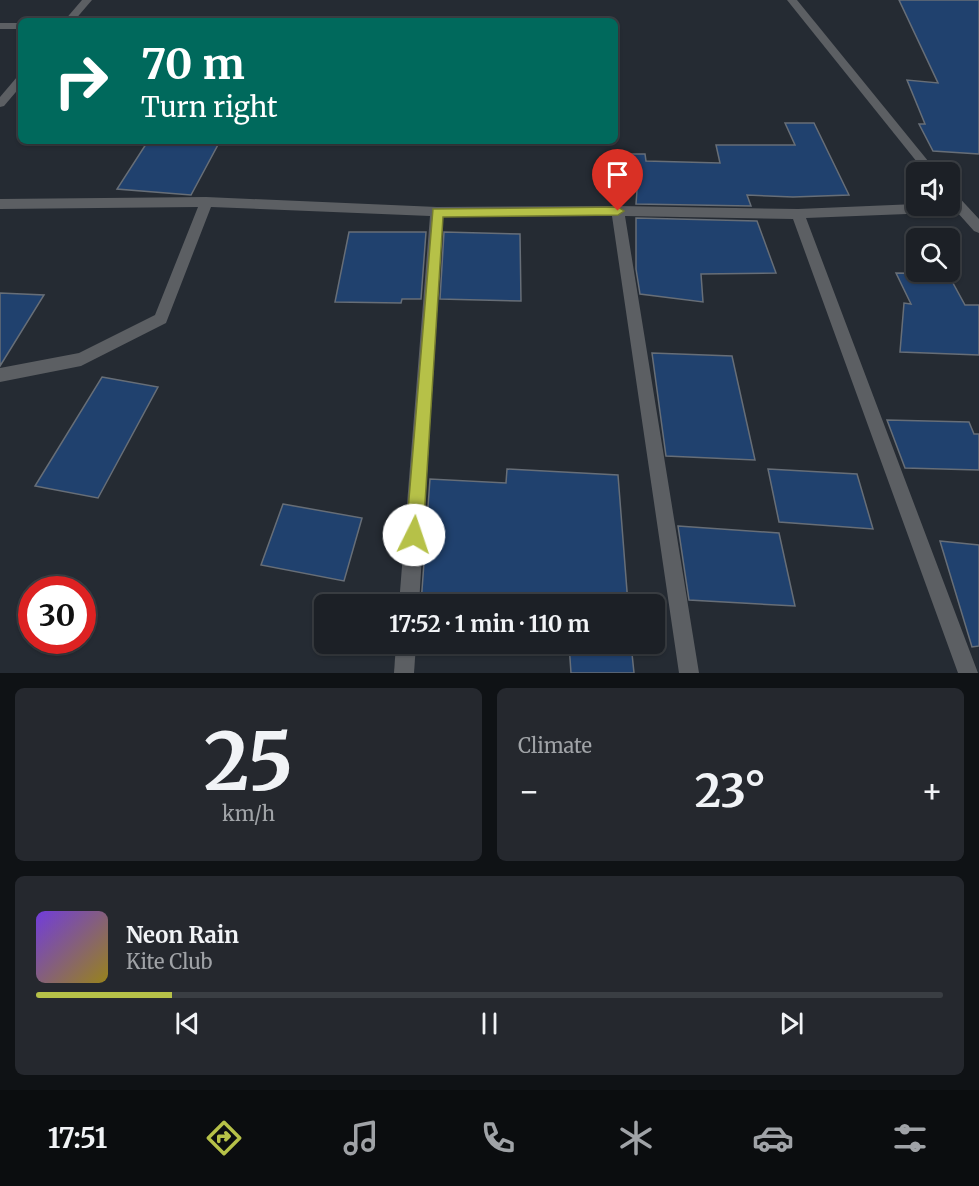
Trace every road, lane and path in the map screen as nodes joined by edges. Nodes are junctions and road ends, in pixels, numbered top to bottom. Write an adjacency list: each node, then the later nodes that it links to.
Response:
1 (87, 0): 3 (street)
2 (792, 0): 9 (street)
3 (72, 18)
4 (0, 26): 5 (street)
5 (18, 26)
6 (18, 82): 8 (street)
7 (18, 98): 8 (street)
8 (2, 99)
9 (924, 162)
10 (206, 202): 11 (street); 15 (street); 18 (street)
11 (0, 204)
12 (960, 208): 17 (street)
13 (906, 209): 16 (street)
14 (618, 211): 15 (street); 16 (street); 22 (street)
15 (437, 212): 19 (street)
16 (798, 214): 23 (street)
17 (979, 228)
18 (0, 375)
19 (410, 594)
20 (405, 654): 21 (street)
21 (404, 673)
22 (688, 673)
23 (968, 673)

